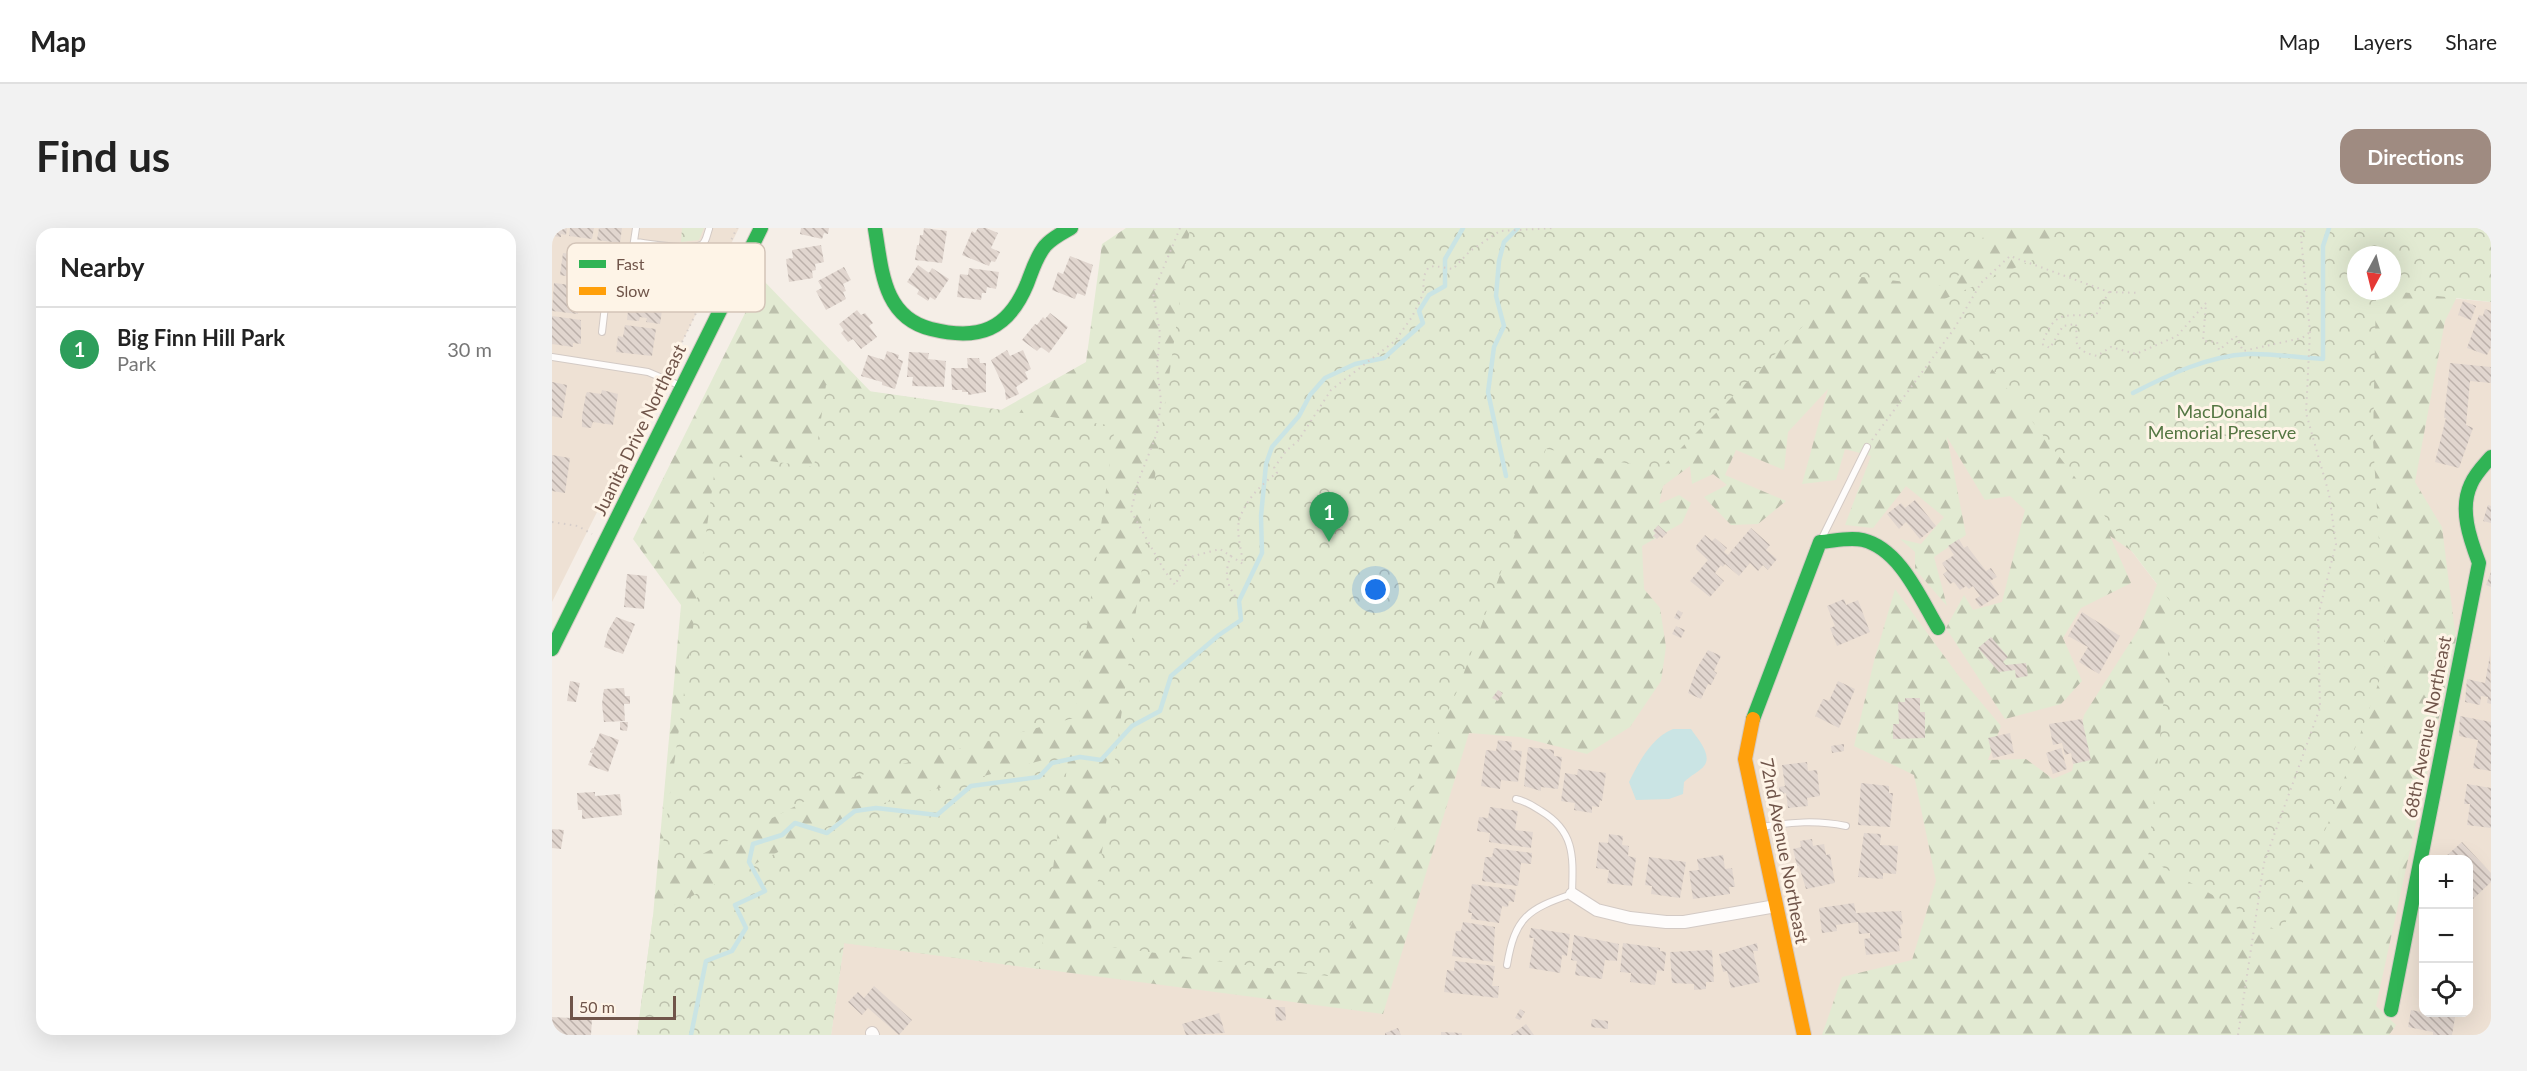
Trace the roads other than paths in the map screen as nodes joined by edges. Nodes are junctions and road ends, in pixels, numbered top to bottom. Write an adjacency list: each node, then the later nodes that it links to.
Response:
1 (636, 228): 6 (lane)
2 (761, 228): 9 (street, Juanita Drive Northeast)
3 (1071, 228): 5 (street)
4 (709, 229): 8 (lane)
5 (875, 229)
6 (634, 242): 7 (lane)
7 (647, 243)
8 (703, 243)
9 (754, 243)
10 (604, 312): 12 (lane)
11 (719, 312): 14 (street, Juanita Drive Northeast)
12 (602, 332)
13 (552, 357): 14 (lane)
14 (682, 387): 19 (street, Juanita Drive Northeast)
15 (1867, 447): 17 (lane)
16 (2491, 457): 26 (street, 68th Avenue Northeast)
17 (1820, 542): 18 (street); 22 (street, 72nd Avenue Northeast)
18 (1938, 628)
19 (552, 649)
20 (1516, 799): 23 (lane)
21 (1846, 826): 22 (lane)
22 (1759, 827): 24 (street, 72nd Avenue Northeast)
23 (1572, 894): 24 (street); 25 (lane)
24 (1776, 906): 27 (street, 72nd Avenue Northeast)
25 (1507, 965)
26 (2391, 1010)
27 (1804, 1035)

